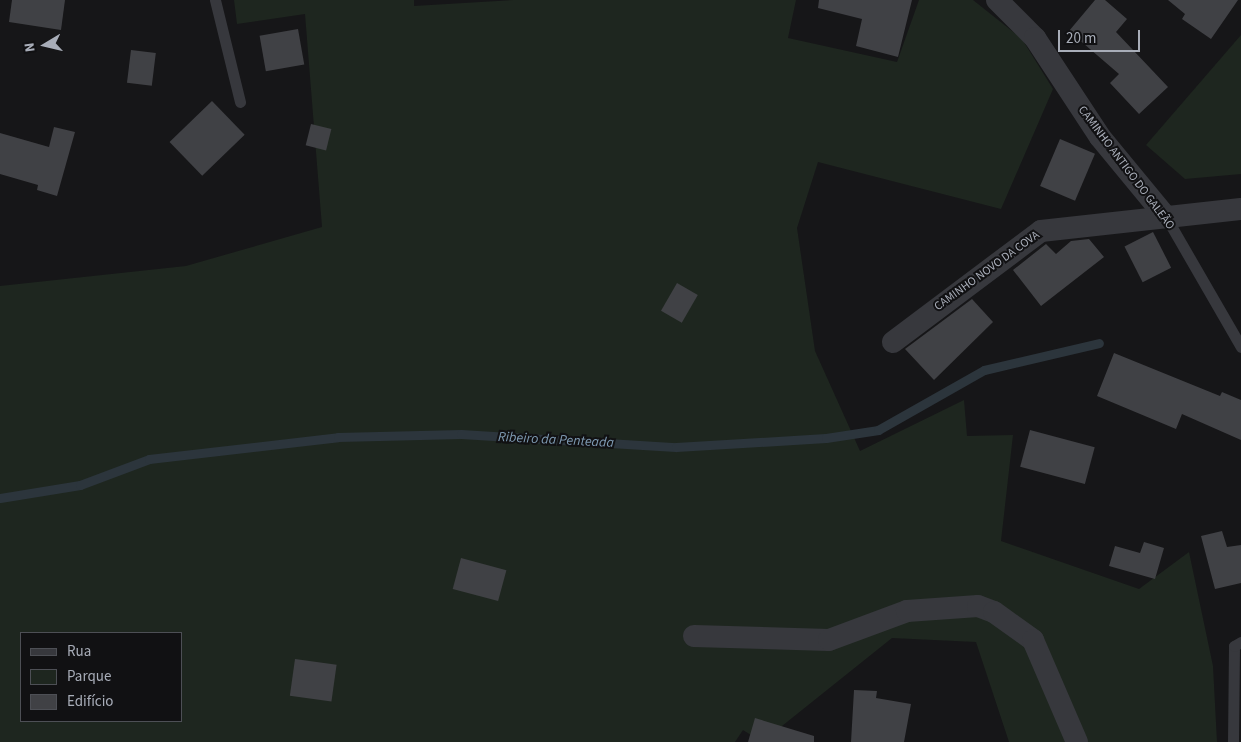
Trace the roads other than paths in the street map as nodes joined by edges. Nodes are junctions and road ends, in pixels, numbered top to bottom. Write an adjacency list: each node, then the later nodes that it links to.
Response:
1 (215, 0): 3 (lane)
2 (997, 0): 5 (street, CAMINHO ANTIGO DO GALEÃO)
3 (240, 102)
4 (1241, 209): 5 (street, CAMINHO NOVO DA COVA)
5 (1166, 217): 6 (street, CAMINHO NOVO DA COVA); 7 (lane, CAMINHO ANTIGO DO GALEÃO)
6 (893, 342)
7 (1241, 347)
8 (694, 636): 10 (street)
9 (1241, 642): 11 (lane)
10 (1077, 742)
11 (1233, 742)

